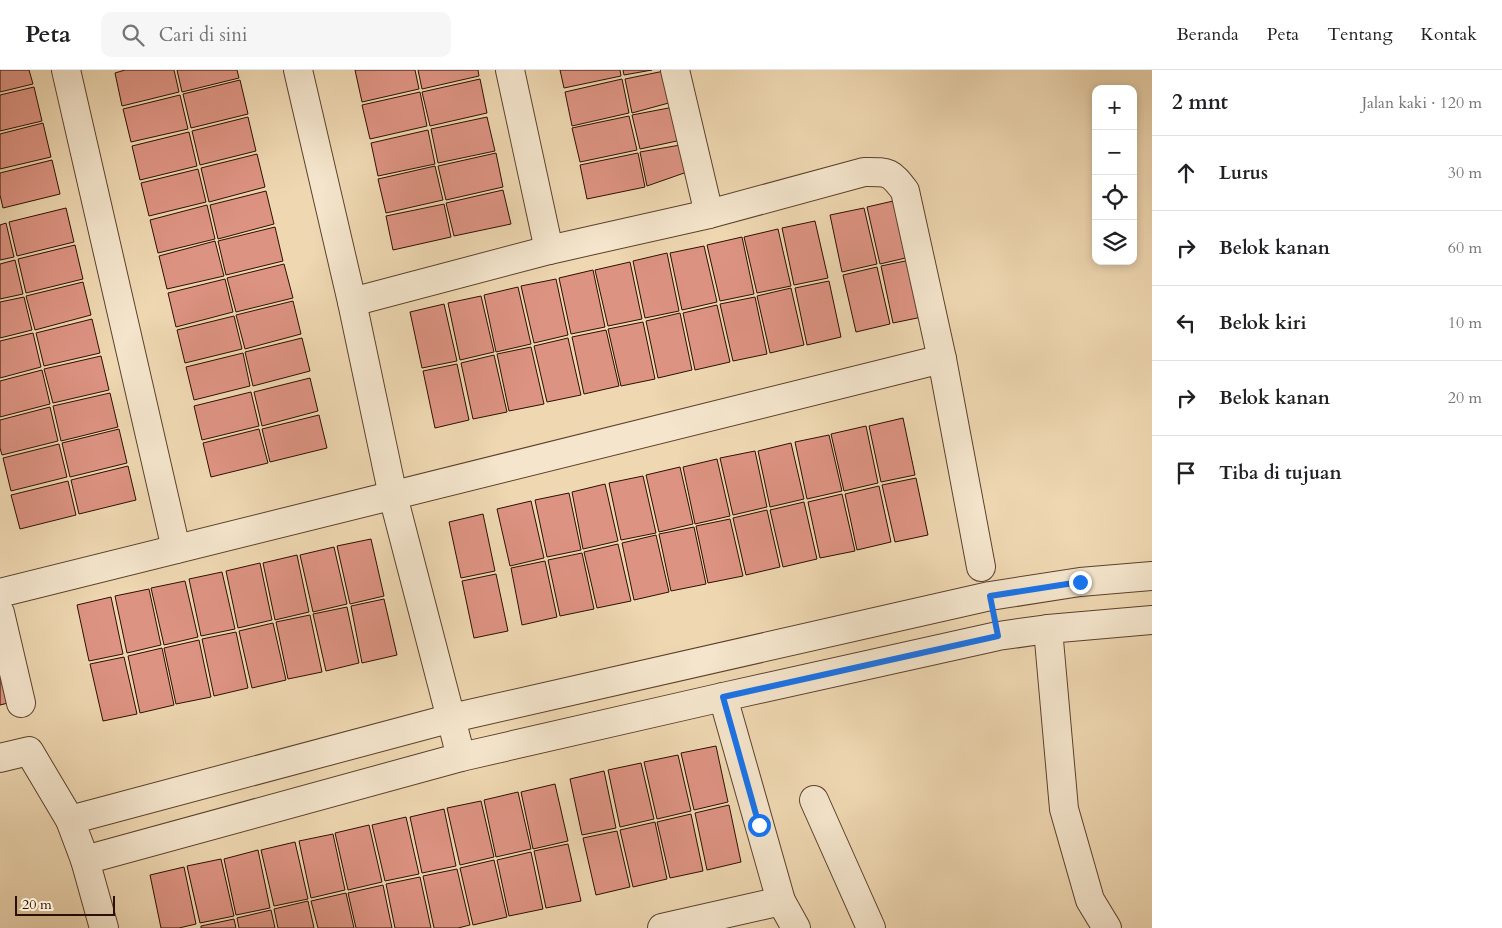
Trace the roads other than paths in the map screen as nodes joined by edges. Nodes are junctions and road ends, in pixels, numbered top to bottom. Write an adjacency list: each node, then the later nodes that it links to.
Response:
1 (66, 70): 10 (street)
2 (298, 70): 7 (street)
3 (510, 70): 6 (street)
4 (675, 70): 5 (street)
5 (709, 214): 6 (street); 8 (street)
6 (549, 250): 7 (street)
7 (352, 302): 9 (street)
8 (942, 359): 9 (street); 11 (street)
9 (393, 496): 10 (street); 21 (street)
10 (176, 549): 13 (street)
11 (981, 567)
12 (1152, 576): 14 (street)
13 (0, 593)
14 (990, 596): 18 (street); 21 (street)
15 (0, 613): 20 (street)
16 (1152, 620): 17 (street)
17 (1048, 629): 18 (street); 32 (street)
18 (998, 636): 19 (street)
19 (723, 697): 22 (street); 27 (street)
20 (21, 703)
21 (452, 718): 22 (street); 25 (street)
22 (461, 757): 26 (street)
23 (0, 758): 25 (street)
24 (814, 800): 31 (street)
25 (70, 820): 26 (street)
26 (85, 860): 28 (street)
27 (781, 901): 29 (street); 30 (street)
28 (99, 927)
29 (662, 928)
30 (796, 928)
31 (871, 928)
32 (1107, 928)

